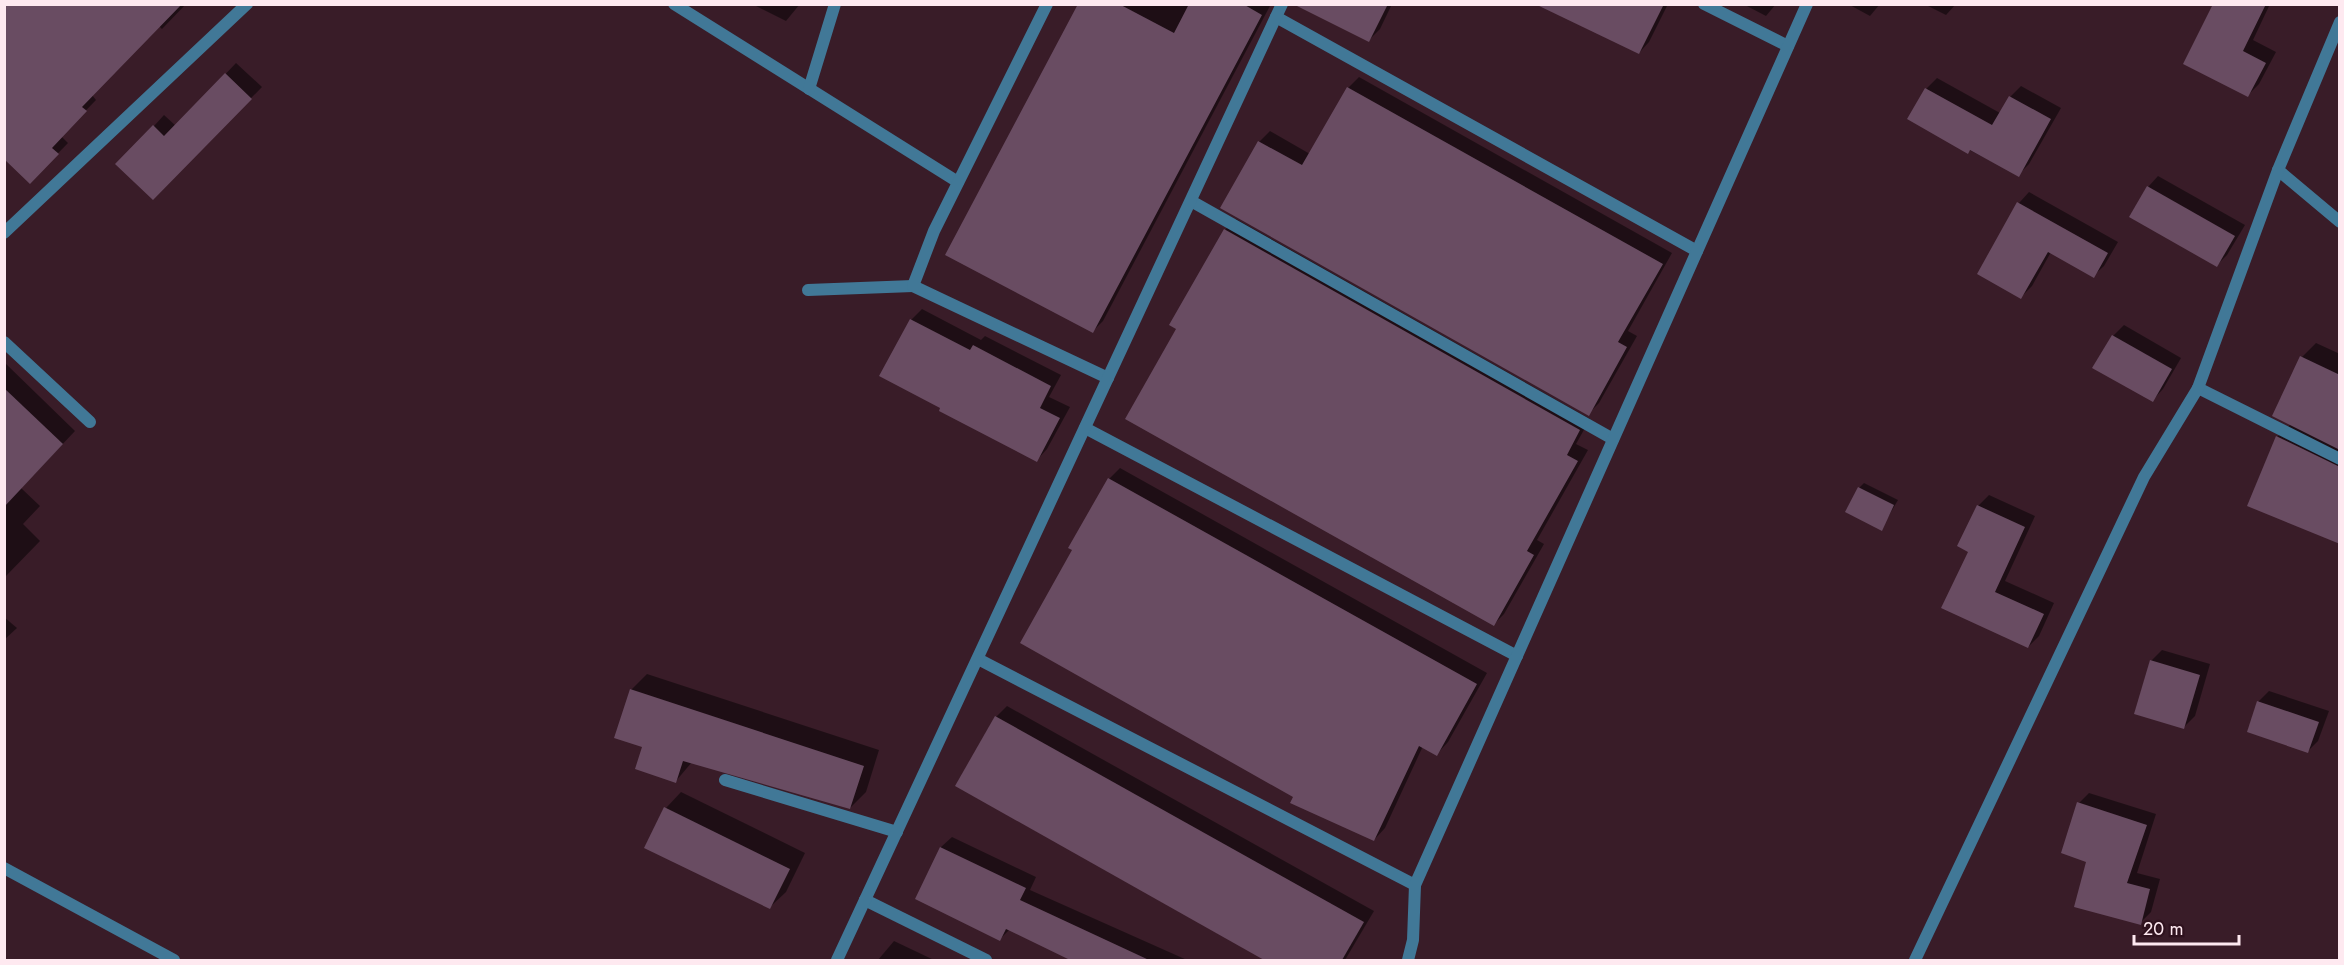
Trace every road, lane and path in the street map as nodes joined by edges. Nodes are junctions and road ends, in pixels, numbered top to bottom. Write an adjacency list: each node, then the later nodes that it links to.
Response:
1 (247, 4): 16 (street)
2 (674, 4): 11 (street)
3 (835, 4): 11 (street)
4 (1047, 4): 13 (street)
5 (1282, 4): 8 (street)
6 (1704, 4): 10 (street)
7 (1807, 4): 10 (street)
8 (1276, 17): 14 (street); 17 (street)
9 (2340, 22): 12 (street)
10 (1788, 46): 17 (street)
11 (809, 89): 13 (street)
12 (2278, 170): 15 (street); 22 (street)
13 (958, 182): 18 (street)
14 (1191, 201): 21 (street); 25 (street)
15 (2340, 222)
16 (4, 233)
17 (1697, 252): 25 (street)
18 (914, 286): 19 (street); 21 (street)
19 (807, 290)
20 (4, 342): 23 (street)
21 (1108, 378): 24 (street)
22 (2198, 388): 26 (street); 38 (street)
23 (90, 422)
24 (1085, 428): 27 (street); 28 (street)
25 (1613, 439): 27 (street)
26 (2340, 459)
27 (1517, 657): 32 (street)
28 (978, 659): 30 (street); 32 (street)
29 (725, 780): 30 (street)
30 (897, 832): 33 (street)
31 (4, 868): 34 (street)
32 (1415, 885): 37 (street)
33 (865, 900): 35 (street); 36 (street)
34 (174, 960)
35 (837, 960)
36 (986, 960)
37 (1408, 960)
38 (1915, 960)

